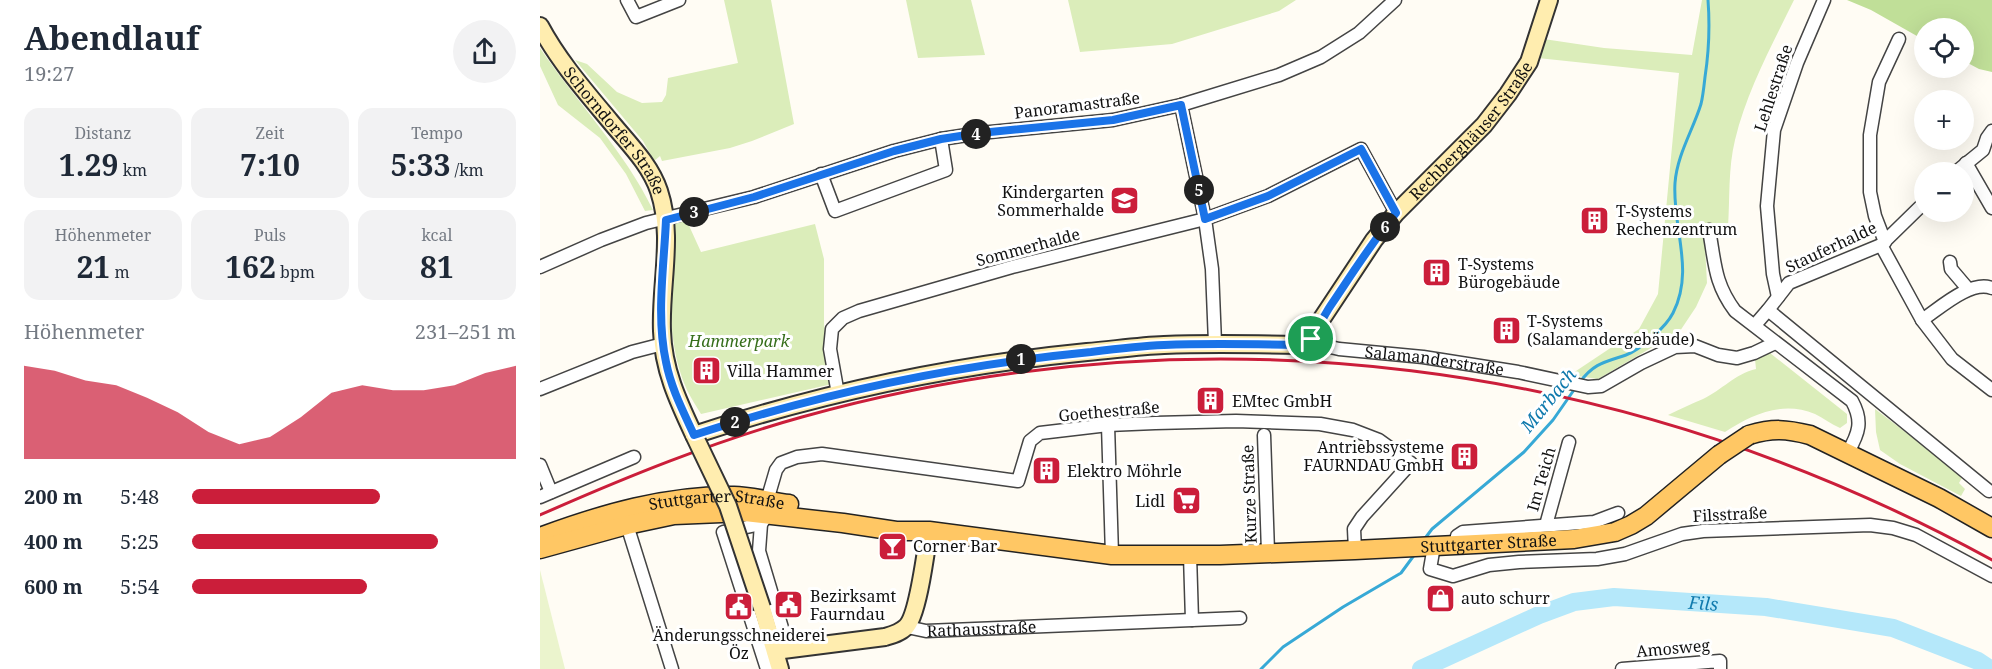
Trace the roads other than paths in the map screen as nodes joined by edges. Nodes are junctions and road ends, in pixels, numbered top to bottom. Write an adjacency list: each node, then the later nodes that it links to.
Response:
1 (627, 0): 2 (street)
2 (680, 0)
3 (1395, 0): 8 (street, Panoramastraße)
4 (1549, 0): 16 (street, Rechberghäuser Straße)
5 (1824, 0): 26 (street, Lehlestraße)
6 (540, 26): 19 (street, Schorndorfer Straße)
7 (1899, 39): 21 (street)
8 (1181, 105): 10 (street, Panoramastraße); 18 (street)
9 (1992, 131): 11 (street)
10 (941, 139): 13 (street, Panoramastraße); 13 (street)
11 (1987, 149): 12 (street)
12 (1968, 162)
13 (821, 174): 19 (street, Panoramastraße)
14 (1974, 177): 15 (street)
15 (1992, 208)
16 (1396, 213): 18 (street, Sommerhalde); 30 (street, Rechberghäuser Straße)
17 (1914, 213): 21 (street, Stauferhalde)
18 (1205, 219): 31 (street); 36 (street, Sommerhalde)
19 (666, 220): 23 (street, Panoramastraße); 33 (street, Schorndorfer Straße)
20 (1709, 230): 29 (street)
21 (1883, 243): 26 (street, Stauferhalde); 28 (street)
22 (1950, 262): 25 (street)
23 (540, 267)
24 (1992, 288): 25 (street)
25 (1968, 289): 28 (street)
26 (1778, 297): 27 (street, Stauferhalde)
27 (1768, 310): 29 (street, Stauferhalde); 44 (street)
28 (1922, 320): 35 (street)
29 (1755, 325): 32 (street)
30 (1311, 339): 31 (street); 32 (street, Salamanderstraße)
31 (1215, 343): 36 (street)
32 (1775, 343): 41 (street)
33 (650, 347): 34 (street); 38 (street, Schorndorfer Straße)
34 (540, 389)
35 (1992, 390)
36 (838, 394): 38 (street)
37 (1108, 425): 46 (street, Goethestraße); 56 (street, Goethestraße); 58 (street)
38 (694, 435): 64 (street, Schorndorfer Straße, bridge)
39 (1264, 435): 57 (street, Kurze Straße)
40 (1569, 442): 48 (street, Im Teich)
41 (1850, 451): 49 (main road, Stuttgarter Straße); 53 (main road, Stuttgarter Straße, bridge)
42 (634, 457): 45 (street)
43 (540, 465): 45 (street)
44 (1989, 491)
45 (545, 494)
46 (766, 513): 50 (main road, Stuttgarter Straße); 51 (main road, Stuttgarter Straße); 52 (main road, Stuttgarter Straße); 64 (street); 66 (street)
47 (1618, 513): 48 (street, Im Teich)
48 (1546, 525): 53 (street, Im Teich)
49 (1992, 528)
50 (629, 530): 55 (main road, Stuttgarter Straße); 65 (street)
51 (929, 531): 58 (main road, Stuttgarter Straße); 63 (street)
52 (540, 537)
53 (1456, 545): 54 (main road, Stuttgarter Straße)
54 (1421, 546): 56 (main road, Stuttgarter Straße); 60 (street, Filsstraße)
55 (540, 549)
56 (1355, 550): 57 (main road, Stuttgarter Straße)
57 (1268, 552): 59 (main road, Stuttgarter Straße)
58 (1112, 555): 59 (main road, Stuttgarter Straße)
59 (1190, 555): 62 (street)
60 (1992, 576)
61 (1240, 618): 62 (street, Rathausstraße)
62 (1192, 620): 63 (street, Rathausstraße)
63 (907, 627): 64 (street, Rathausstraße)
64 (781, 649): 67 (street, Schorndorfer Straße)
65 (672, 669)
66 (767, 669)
67 (780, 669)
68 (1622, 669): 69 (street, Amosweg)
69 (1720, 669)

